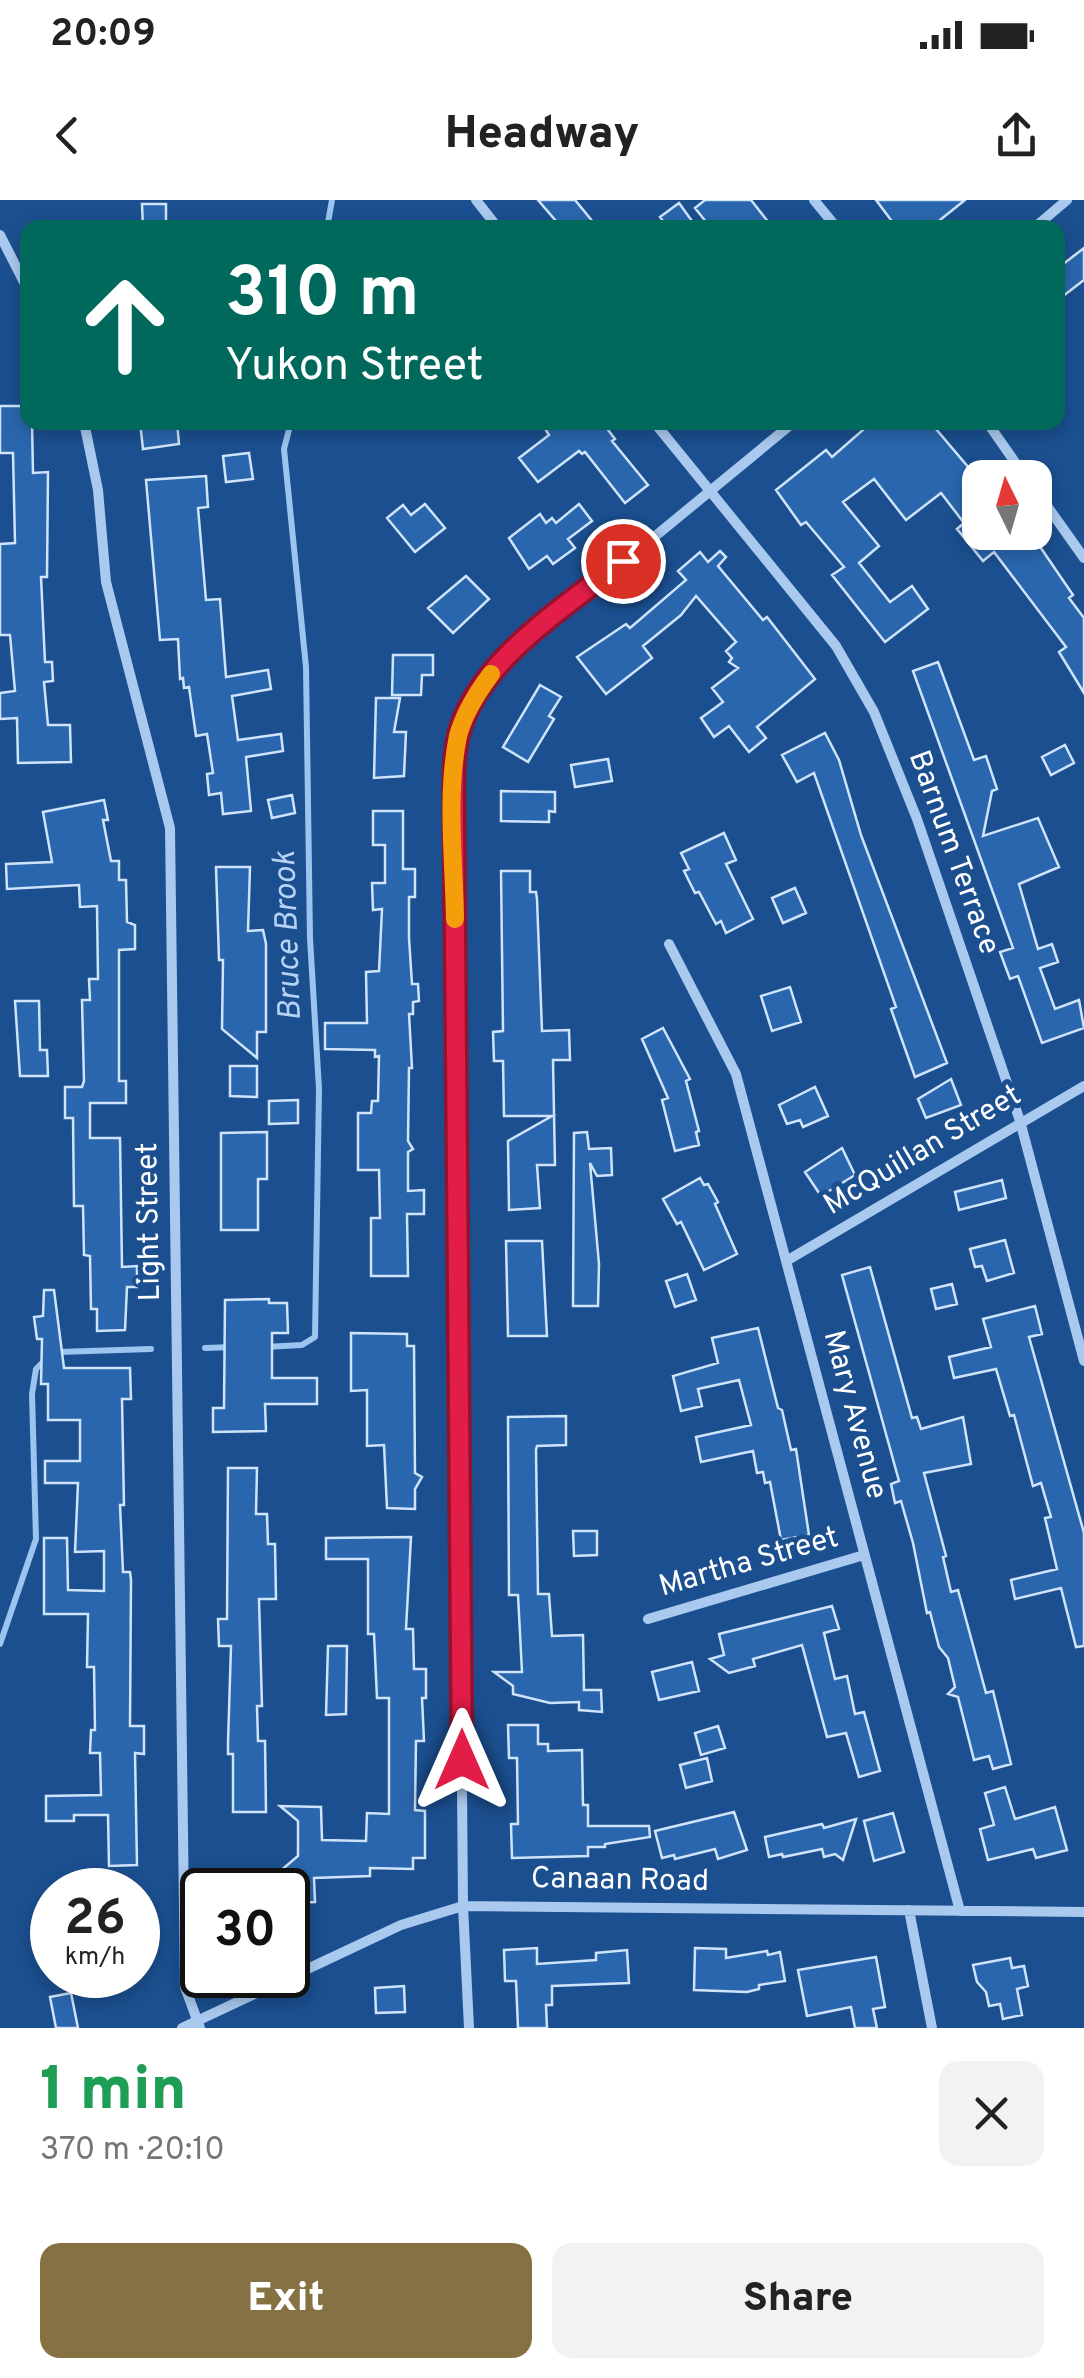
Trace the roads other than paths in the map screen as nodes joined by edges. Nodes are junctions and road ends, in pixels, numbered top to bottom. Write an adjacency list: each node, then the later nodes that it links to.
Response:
1 (476, 200): 4 (street)
2 (814, 200): 5 (street)
3 (1068, 200): 6 (street)
4 (492, 220)
5 (830, 220)
6 (1044, 220)
7 (0, 235): 8 (street)
8 (20, 274)
9 (86, 430): 28 (street, Light Street)
10 (660, 430): 14 (street, Barnum Terrace)
11 (784, 430): 14 (street)
12 (993, 430): 13 (street)
13 (1013, 460)
14 (708, 491): 19 (street, Barnum Terrace); 24 (street)
15 (1052, 514): 16 (street)
16 (1084, 558)
17 (670, 944): 20 (street, Mary Avenue)
18 (1084, 1086): 19 (street, McQuillan Street)
19 (1020, 1121): 20 (street, McQuillan Street); 21 (street, Barnum Terrace)
20 (788, 1260): 22 (street, Mary Avenue)
21 (1084, 1361)
22 (864, 1555): 23 (street, Martha Street); 26 (street, Mary Avenue)
23 (648, 1619)
24 (464, 1906): 25 (street, Canaan Road); 28 (street, Canaan Road); 30 (street)
25 (909, 1910): 26 (street, Canaan Road); 31 (street)
26 (960, 1911): 27 (street, Canaan Road)
27 (1084, 1912)
28 (199, 2024): 29 (street, Canaan Road)
29 (182, 2028)
30 (468, 2028)
31 (932, 2028)

